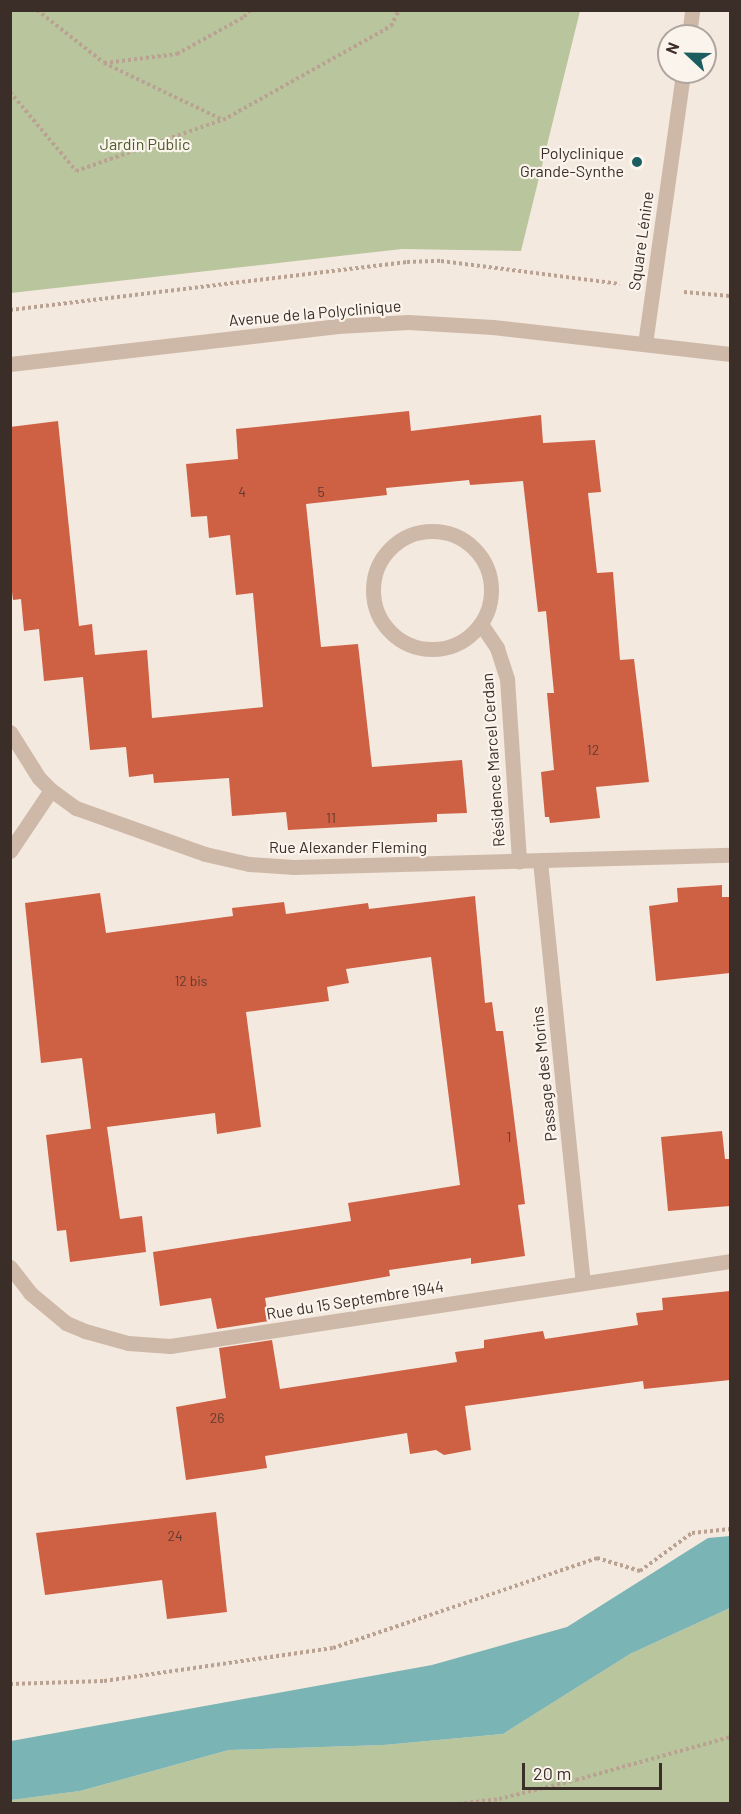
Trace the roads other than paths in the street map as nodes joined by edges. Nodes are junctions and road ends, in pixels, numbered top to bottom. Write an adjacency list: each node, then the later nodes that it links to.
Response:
1 (681, 84): 2 (street, Square Lénine)
2 (645, 344): 3 (street, Avenue de la Polyclinique); 4 (street, Avenue de la Polyclinique)
3 (730, 354)
4 (10, 364)
5 (481, 624): 5 (street); 11 (street, Résidence Marcel Cerdan)
6 (10, 732): 7 (street, Rue Alexander Fleming)
7 (51, 790): 8 (street); 11 (street, Rue Alexander Fleming)
8 (10, 851)
9 (730, 855): 10 (street, Rue Alexander Fleming)
10 (540, 861): 11 (street, Rue Alexander Fleming); 14 (street, Passage des Morins)
11 (519, 862)
12 (730, 1261): 14 (street, Rue du 15 Septembre 1944)
13 (10, 1267): 14 (street, Rue du 15 Septembre 1944)
14 (583, 1283)

